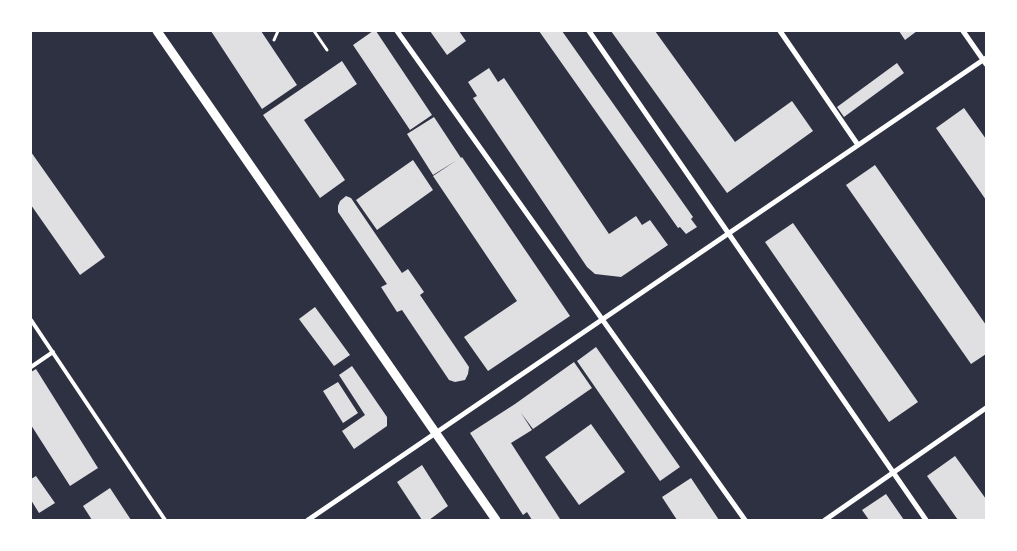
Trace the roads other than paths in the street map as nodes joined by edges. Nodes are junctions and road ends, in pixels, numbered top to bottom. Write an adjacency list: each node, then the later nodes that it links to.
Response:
1 (157, 31): 14 (street)
2 (397, 31): 9 (street)
3 (589, 31): 8 (street)
4 (780, 31): 7 (street)
5 (963, 31): 6 (street)
6 (985, 61): 7 (street)
7 (858, 145): 8 (street)
8 (728, 233): 9 (street); 15 (street)
9 (602, 319): 14 (street); 19 (street)
10 (31, 320): 11 (lane)
11 (54, 352): 12 (lane); 16 (lane)
12 (31, 367)
13 (986, 408): 15 (street)
14 (435, 433): 17 (street); 18 (street)
15 (893, 472): 20 (street); 21 (street)
16 (165, 520)
17 (308, 520)
18 (496, 520)
19 (745, 520)
20 (825, 520)
21 (926, 520)

